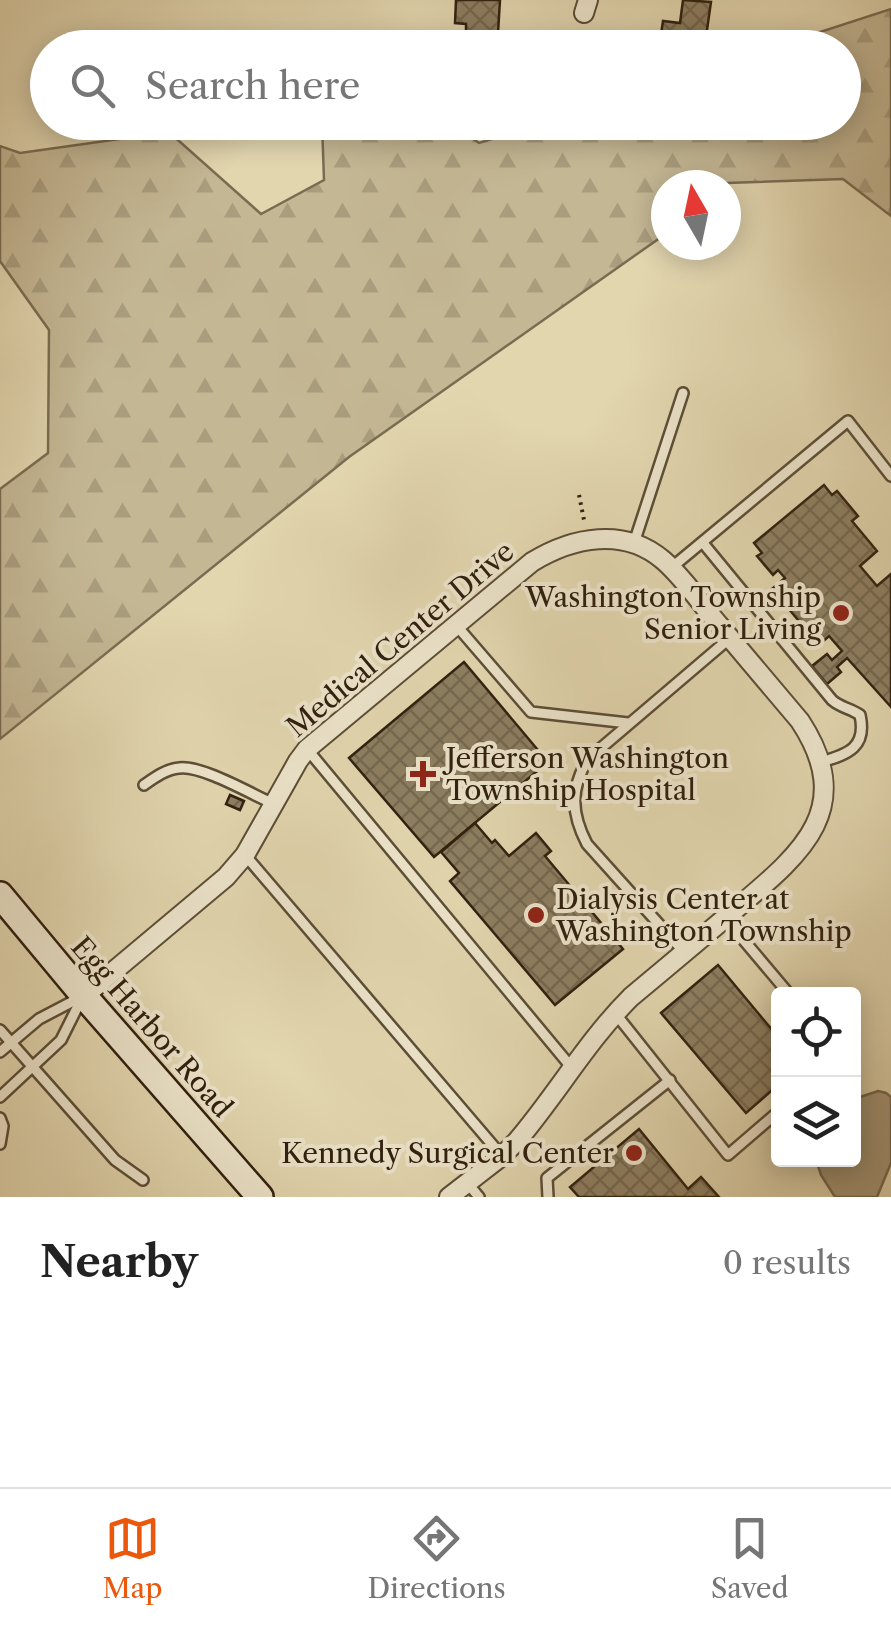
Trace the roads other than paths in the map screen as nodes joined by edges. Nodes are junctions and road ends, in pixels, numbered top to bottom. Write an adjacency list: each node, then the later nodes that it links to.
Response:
1 (683, 393): 3 (lane)
2 (891, 476): 4 (lane)
3 (634, 543): 5 (street); 6 (street, Medical Center Drive)
4 (703, 543): 5 (lane); 10 (lane)
5 (671, 568): 7 (street)
6 (456, 625): 8 (lane); 9 (street, Medical Center Drive)
7 (730, 638): 8 (lane); 10 (street)
8 (628, 723): 16 (lane)
9 (307, 749): 12 (street, Medical Center Drive); 24 (lane)
10 (821, 762): 15 (street)
11 (144, 785): 12 (lane)
12 (274, 804): 13 (street, Medical Center Drive)
13 (244, 854): 18 (street, Medical Center Drive); 30 (lane)
14 (0, 895): 18 (main road, Egg Harbor Road)
15 (726, 918): 16 (street); 17 (lane)
16 (684, 952): 19 (street)
17 (784, 987)
18 (84, 996): 21 (lane); 23 (lane); 33 (main road, Egg Harbor Road)
19 (614, 1013): 24 (street); 25 (lane)
20 (0, 1030): 21 (lane)
21 (10, 1042): 22 (lane); 23 (lane)
22 (0, 1052)
23 (32, 1067): 26 (lane); 31 (lane)
24 (572, 1068): 30 (street)
25 (670, 1080): 28 (lane); 35 (lane)
26 (0, 1096)
27 (0, 1118): 29 (lane)
28 (771, 1118)
29 (0, 1144)
30 (502, 1156): 32 (street)
31 (144, 1180)
32 (474, 1190): 34 (street)
33 (260, 1197)
34 (449, 1197)
35 (548, 1197)

